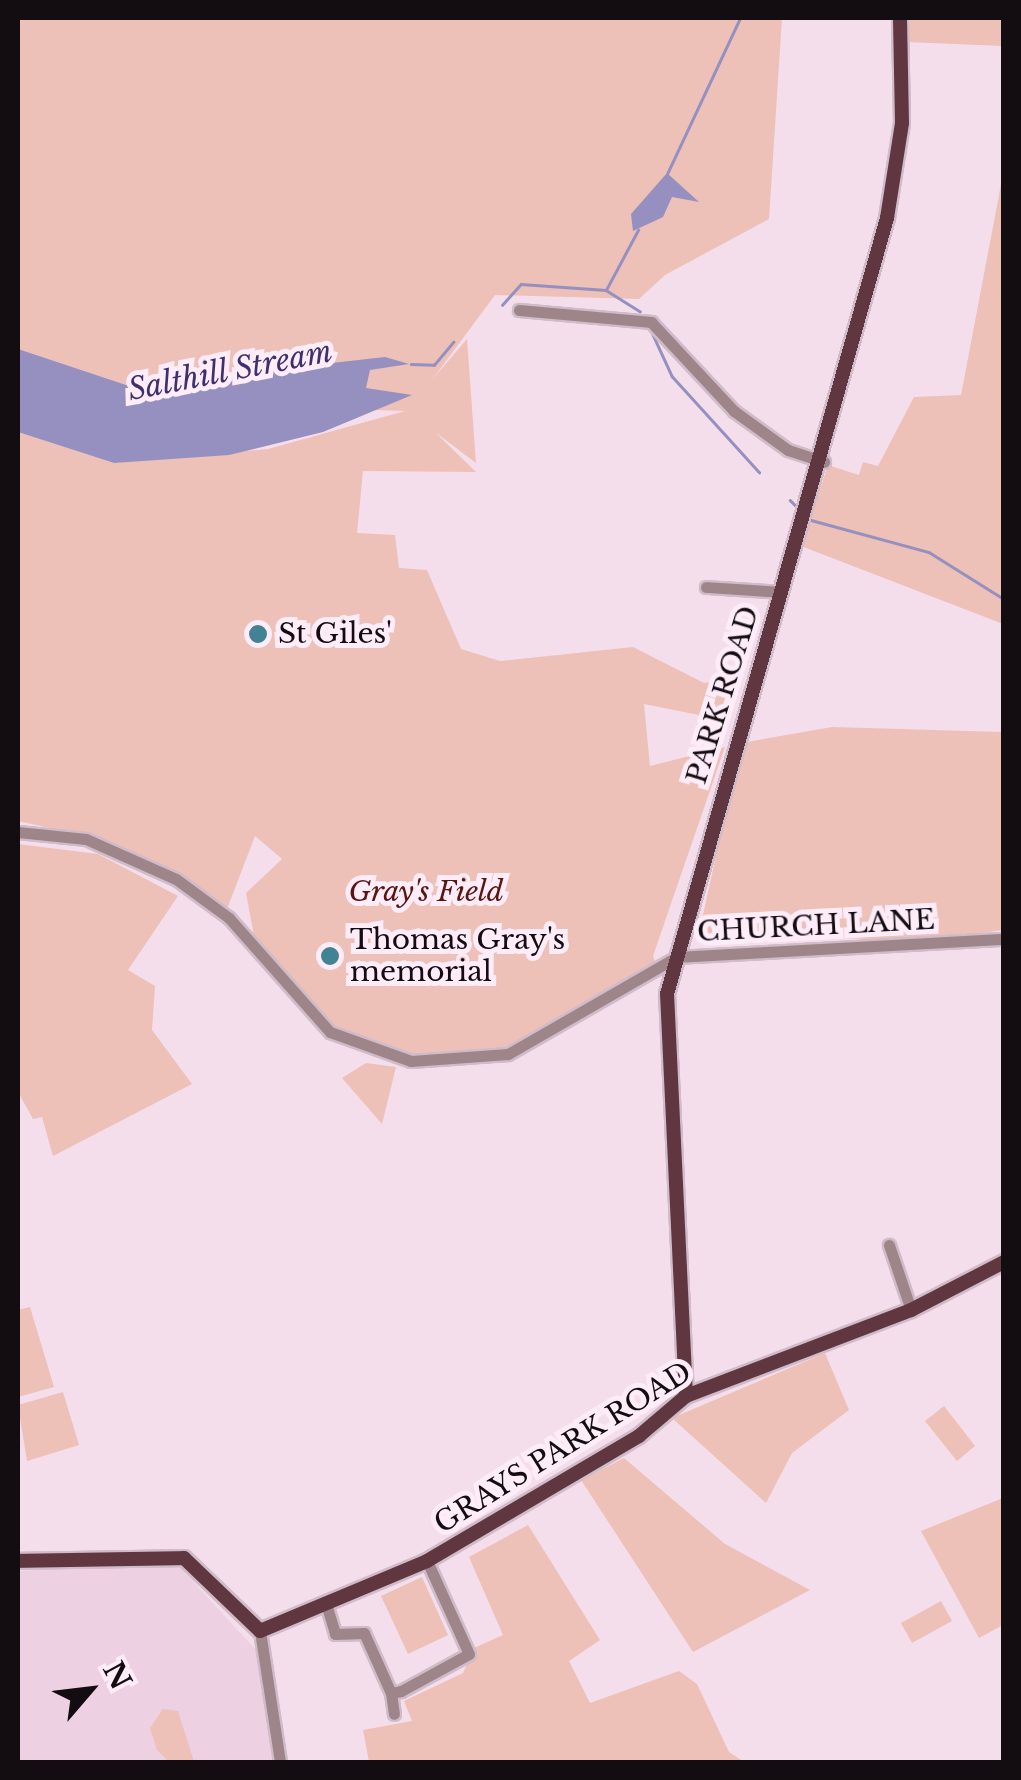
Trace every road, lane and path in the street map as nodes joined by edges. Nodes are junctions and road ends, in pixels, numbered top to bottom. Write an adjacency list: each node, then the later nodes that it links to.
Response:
1 (900, 18): 3 (main road, PARK ROAD)
2 (519, 310): 3 (street)
3 (824, 462): 5 (main road, PARK ROAD)
4 (706, 587): 5 (street)
5 (781, 592): 8 (main road, PARK ROAD)
6 (18, 832): 8 (street, CHURCH LANE)
7 (1004, 939): 8 (street, CHURCH LANE)
8 (672, 962): 12 (main road, PARK ROAD)
9 (890, 1245): 11 (street)
10 (1004, 1262): 11 (main road, GRAYS PARK ROAD)
11 (911, 1310): 12 (main road, GRAYS PARK ROAD)
12 (686, 1396): 14 (main road, GRAYS PARK ROAD)
13 (18, 1561): 16 (main road)
14 (427, 1561): 15 (main road, GRAYS PARK ROAD); 19 (street)
15 (327, 1607): 16 (main road, GRAYS PARK ROAD); 17 (street)
16 (260, 1632): 21 (street)
17 (335, 1634): 18 (street); 19 (street)
18 (321, 1636)
19 (391, 1693): 20 (street)
20 (394, 1714)
21 (280, 1762)

